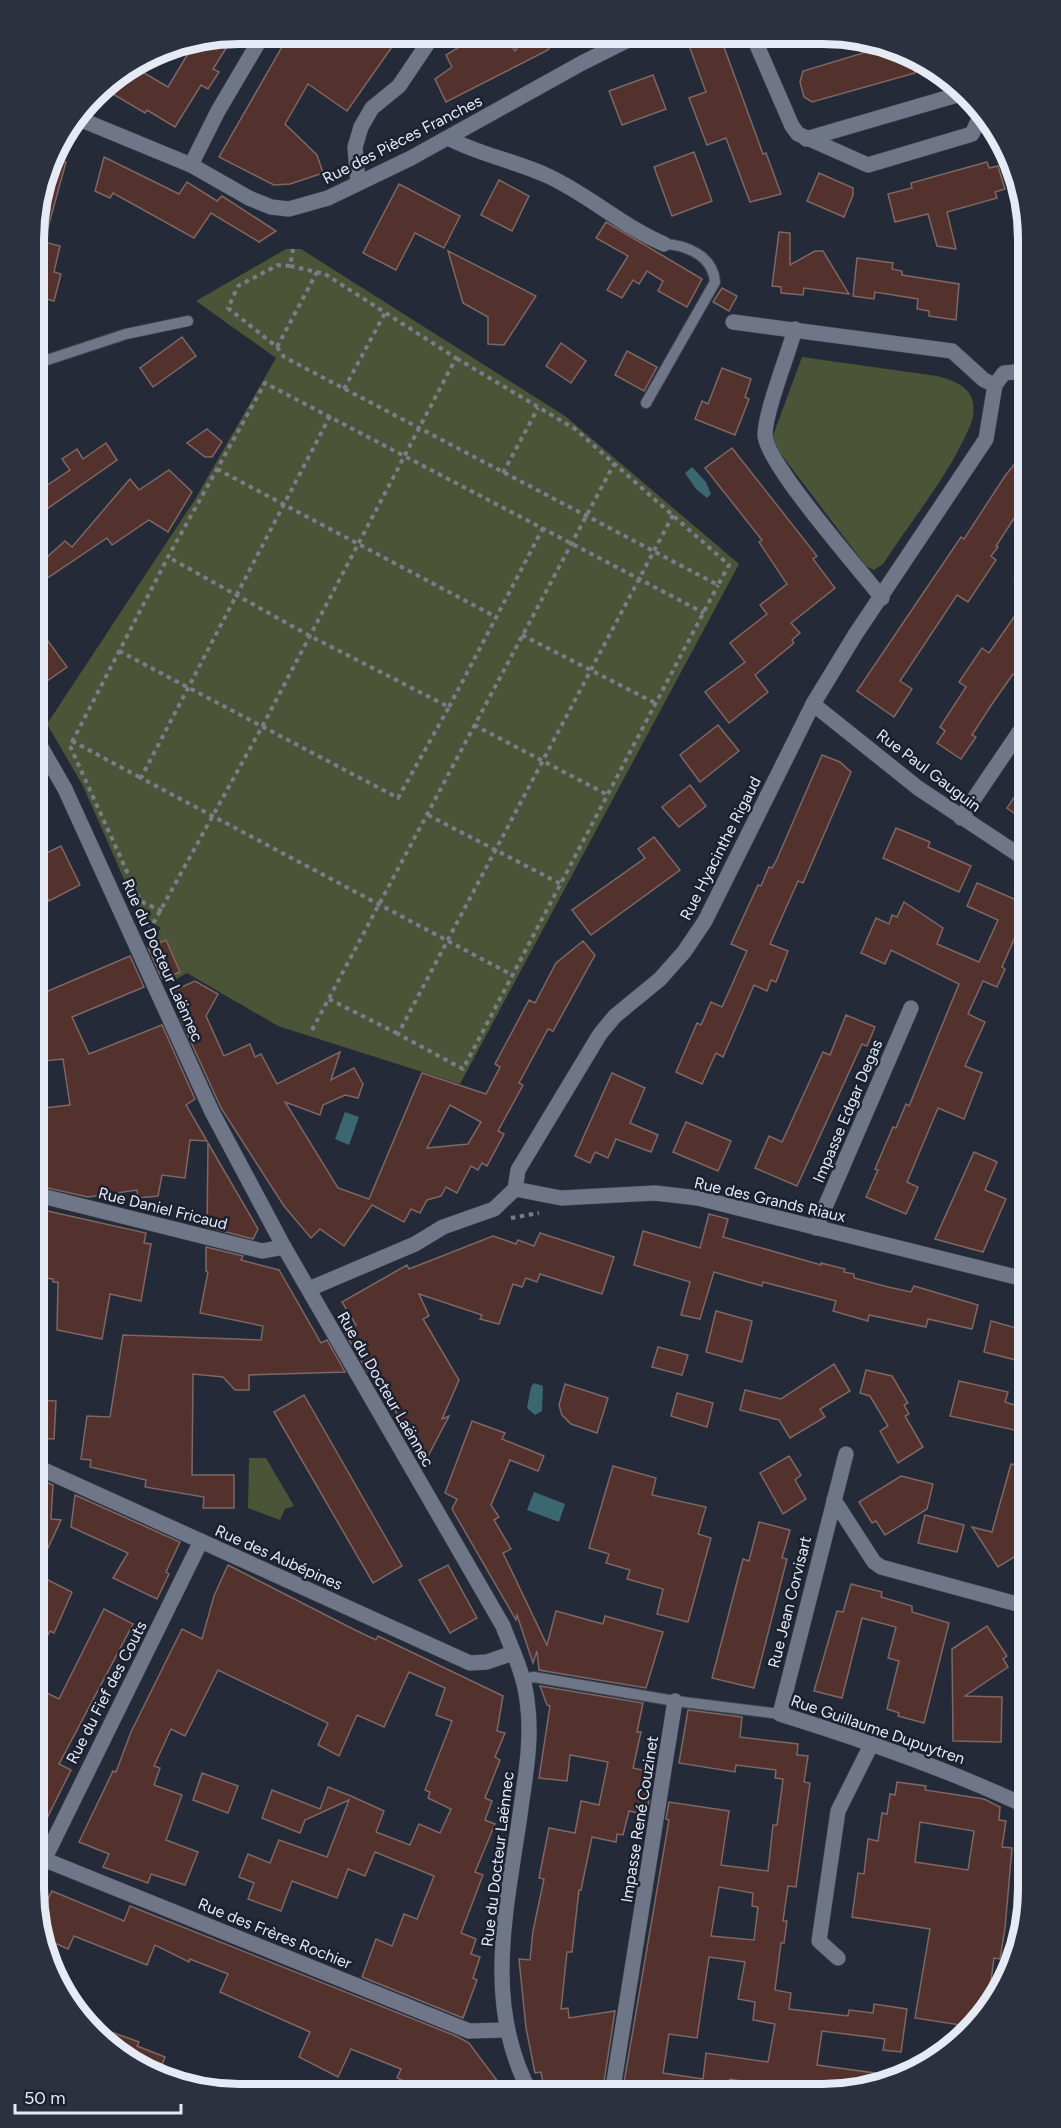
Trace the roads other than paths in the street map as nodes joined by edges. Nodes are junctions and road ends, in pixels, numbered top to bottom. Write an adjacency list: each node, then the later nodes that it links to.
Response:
1 (258, 44): 10 (street)
2 (427, 44): 11 (street)
3 (621, 44): 8 (street, Rue des Pièces Franches)
4 (756, 44): 9 (street)
5 (955, 96): 9 (street)
6 (83, 121): 10 (street, Rue des Pièces Franches)
7 (978, 121): 9 (street)
8 (448, 138): 11 (street, Rue des Pièces Franches); 12 (street)
9 (806, 138)
10 (191, 165): 11 (street, Rue des Pièces Franches)
11 (358, 183)
12 (664, 244): 19 (lane)
13 (188, 321): 16 (lane)
14 (733, 322): 15 (street)
15 (795, 329): 18 (street); 20 (street)
16 (44, 361)
17 (1018, 372): 18 (street)
18 (995, 385): 20 (street, Rue Hyacinthe Rigaud)
19 (646, 403)
20 (882, 598): 21 (street, Rue Hyacinthe Rigaud)
21 (813, 704): 24 (street, Rue Paul Gauguin); 27 (street, Rue Hyacinthe Rigaud)
22 (1018, 734): 24 (street)
23 (44, 752): 30 (street, Rue du Docteur Laënnec)
24 (961, 818): 25 (street, Rue Paul Gauguin)
25 (1018, 854)
26 (910, 1008): 29 (street, Impasse Edgar Degas)
27 (515, 1189): 29 (street, Rue des Grands Riaux); 32 (street)
28 (44, 1196): 30 (street, Rue Daniel Fricaud)
29 (816, 1228): 31 (street, Rue des Grands Riaux)
30 (284, 1247): 32 (street, Rue du Docteur Laënnec)
31 (1017, 1277)
32 (309, 1289): 38 (street, Rue du Docteur Laënnec)
33 (846, 1454): 35 (street, Rue Jean Corvisart)
34 (44, 1470): 36 (street, Rue des Aubépines)
35 (834, 1500): 37 (street); 41 (street, Rue Jean Corvisart)
36 (201, 1541): 38 (street, Rue des Aubépines); 44 (street, Rue du Fief des Couts)
37 (1017, 1604)
38 (513, 1653): 39 (street, Rue du Docteur Laënnec)
39 (524, 1679): 40 (lane); 47 (street, Rue du Docteur Laënnec)
40 (675, 1701): 41 (lane, Rue Guillaume Dupuytren); 49 (street, Impasse René Couzinet)
41 (780, 1714): 42 (street, Rue Guillaume Dupuytren)
42 (872, 1743): 43 (street, Rue Guillaume Dupuytren); 46 (street)
43 (1017, 1802)
44 (44, 1845)
45 (44, 1859): 47 (street, Rue des Frères Rochier)
46 (838, 1958)
47 (506, 2030): 48 (street, Rue du Docteur Laënnec)
48 (527, 2085)
49 (613, 2085)

